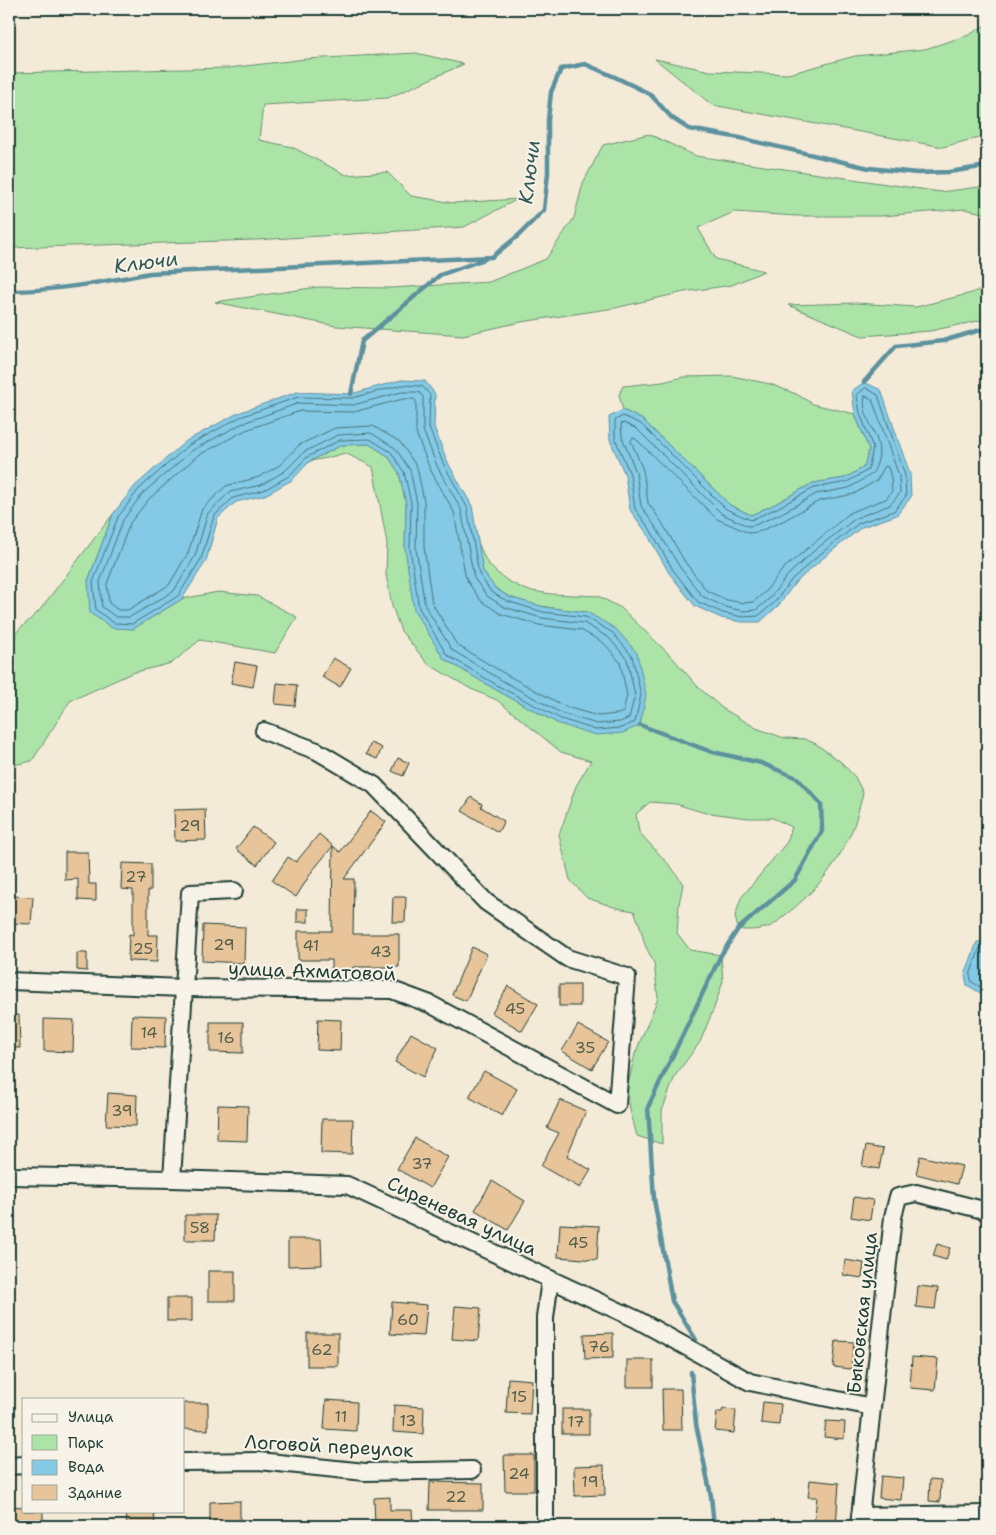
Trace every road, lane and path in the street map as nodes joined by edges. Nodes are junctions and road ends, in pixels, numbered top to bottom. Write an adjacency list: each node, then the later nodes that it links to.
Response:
1 (264, 731): 4 (street, улица Ахматовой)
2 (234, 891): 4 (street)
3 (9, 981): 4 (street, улица Ахматовой)
4 (183, 988): 6 (street)
5 (9, 1176): 6 (street, Сиреневая улица)
6 (172, 1179): 8 (street, Сиреневая улица)
7 (987, 1211): 9 (street, Быковская улица)
8 (550, 1279): 9 (street, Сиреневая улица); 16 (street)
9 (872, 1407): 15 (street, Быковская улица)
10 (185, 1462): 13 (street, Логовой переулок)
11 (22, 1465): 12 (street)
12 (9, 1466)
13 (472, 1470)
14 (987, 1514): 15 (street)
15 (859, 1521)
16 (545, 1526)

